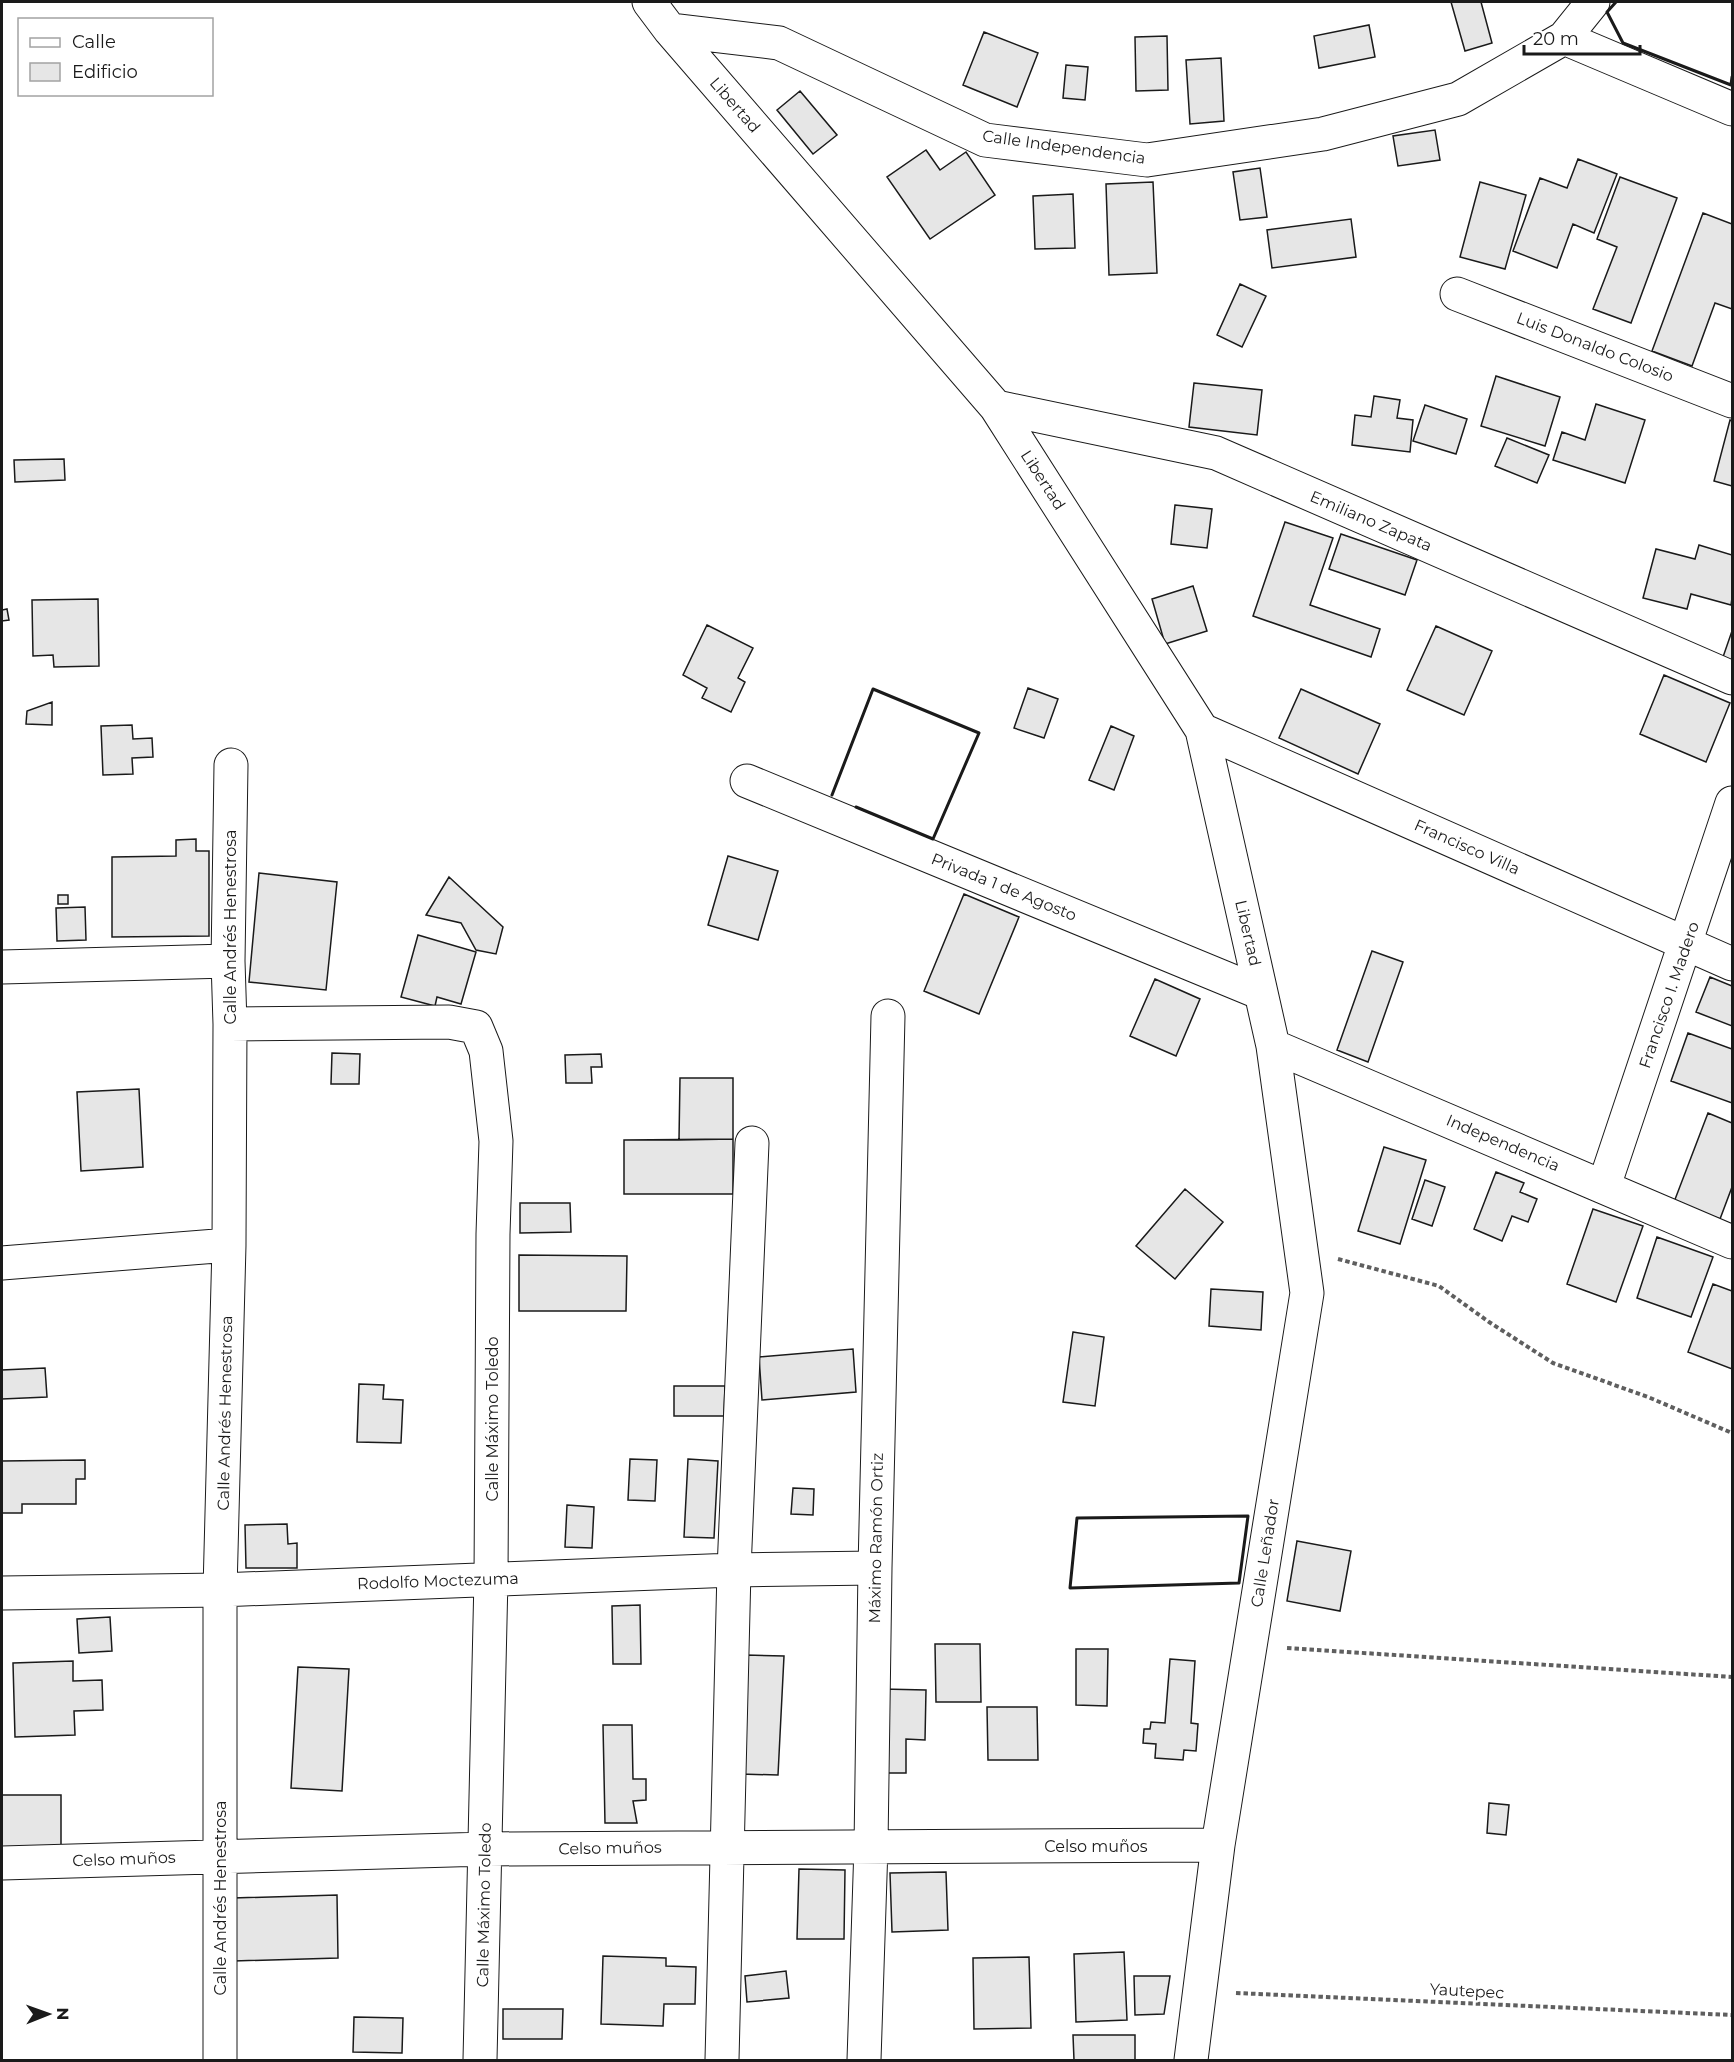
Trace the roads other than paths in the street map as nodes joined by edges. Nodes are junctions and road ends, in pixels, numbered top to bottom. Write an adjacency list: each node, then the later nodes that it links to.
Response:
1 (650, 2): 3 (street, Libertad)
2 (1593, 2): 4 (street, Calle Independencia)
3 (670, 30): 4 (street, Calle Independencia); 8 (street, Libertad)
4 (1564, 38): 5 (street)
5 (1732, 109)
6 (1457, 294): 7 (street, Luis Donaldo Colosio)
7 (1732, 401)
8 (996, 407): 9 (street, Emiliano Zapata); 10 (street, Libertad)
9 (1732, 678)
10 (1202, 730): 14 (street, Francisco Villa); 18 (street, Libertad)
11 (231, 765): 15 (street, Calle Andrés Henestrosa)
12 (747, 781): 18 (street, Privada 1 de Agosto)
13 (1732, 803): 14 (street, Francisco I. Madero)
14 (1686, 945): 16 (street, Francisco Villa); 23 (street, Francisco I. Madero)
15 (228, 961): 17 (street); 20 (street, Calle Andrés Henestrosa)
16 (1732, 964)
17 (2, 967)
18 (1261, 993): 21 (street, Libertad)
19 (888, 1016): 27 (street, Máximo Ramón Ortiz)
20 (230, 1024): 25 (street, Calle Andrés Henestrosa); 29 (street, Calle Máximo Toledo)
21 (1273, 1046): 23 (street, Independencia); 32 (street, Calle Leñador)
22 (752, 1143): 28 (street)
23 (1604, 1186): 24 (street, Independencia)
24 (1732, 1242)
25 (229, 1245): 26 (street); 30 (street, Calle Andrés Henestrosa)
26 (2, 1263)
27 (874, 1568): 28 (street, Rodolfo Moctezuma); 33 (street, Máximo Ramón Ortiz)
28 (734, 1570): 29 (street, Rodolfo Moctezuma); 34 (street)
29 (490, 1578): 30 (street, Rodolfo Moctezuma); 35 (street, Calle Máximo Toledo)
30 (220, 1590): 31 (street, Rodolfo Moctezuma); 36 (street, Calle Andrés Henestrosa)
31 (2, 1593)
32 (1218, 1845): 33 (street, Celso muños); 42 (street, Calle Leñador)
33 (871, 1846): 34 (street, Celso muños); 41 (street, Máximo Ramón Ortiz)
34 (727, 1847): 35 (street, Celso muños); 40 (street)
35 (486, 1849): 36 (street, Celso muños); 39 (street, Calle Máximo Toledo)
36 (219, 1856): 37 (street, Celso muños); 38 (street, Calle Andrés Henestrosa)
37 (2, 1863)
38 (220, 2061)
39 (480, 2061)
40 (722, 2061)
41 (864, 2061)
42 (1191, 2061)

